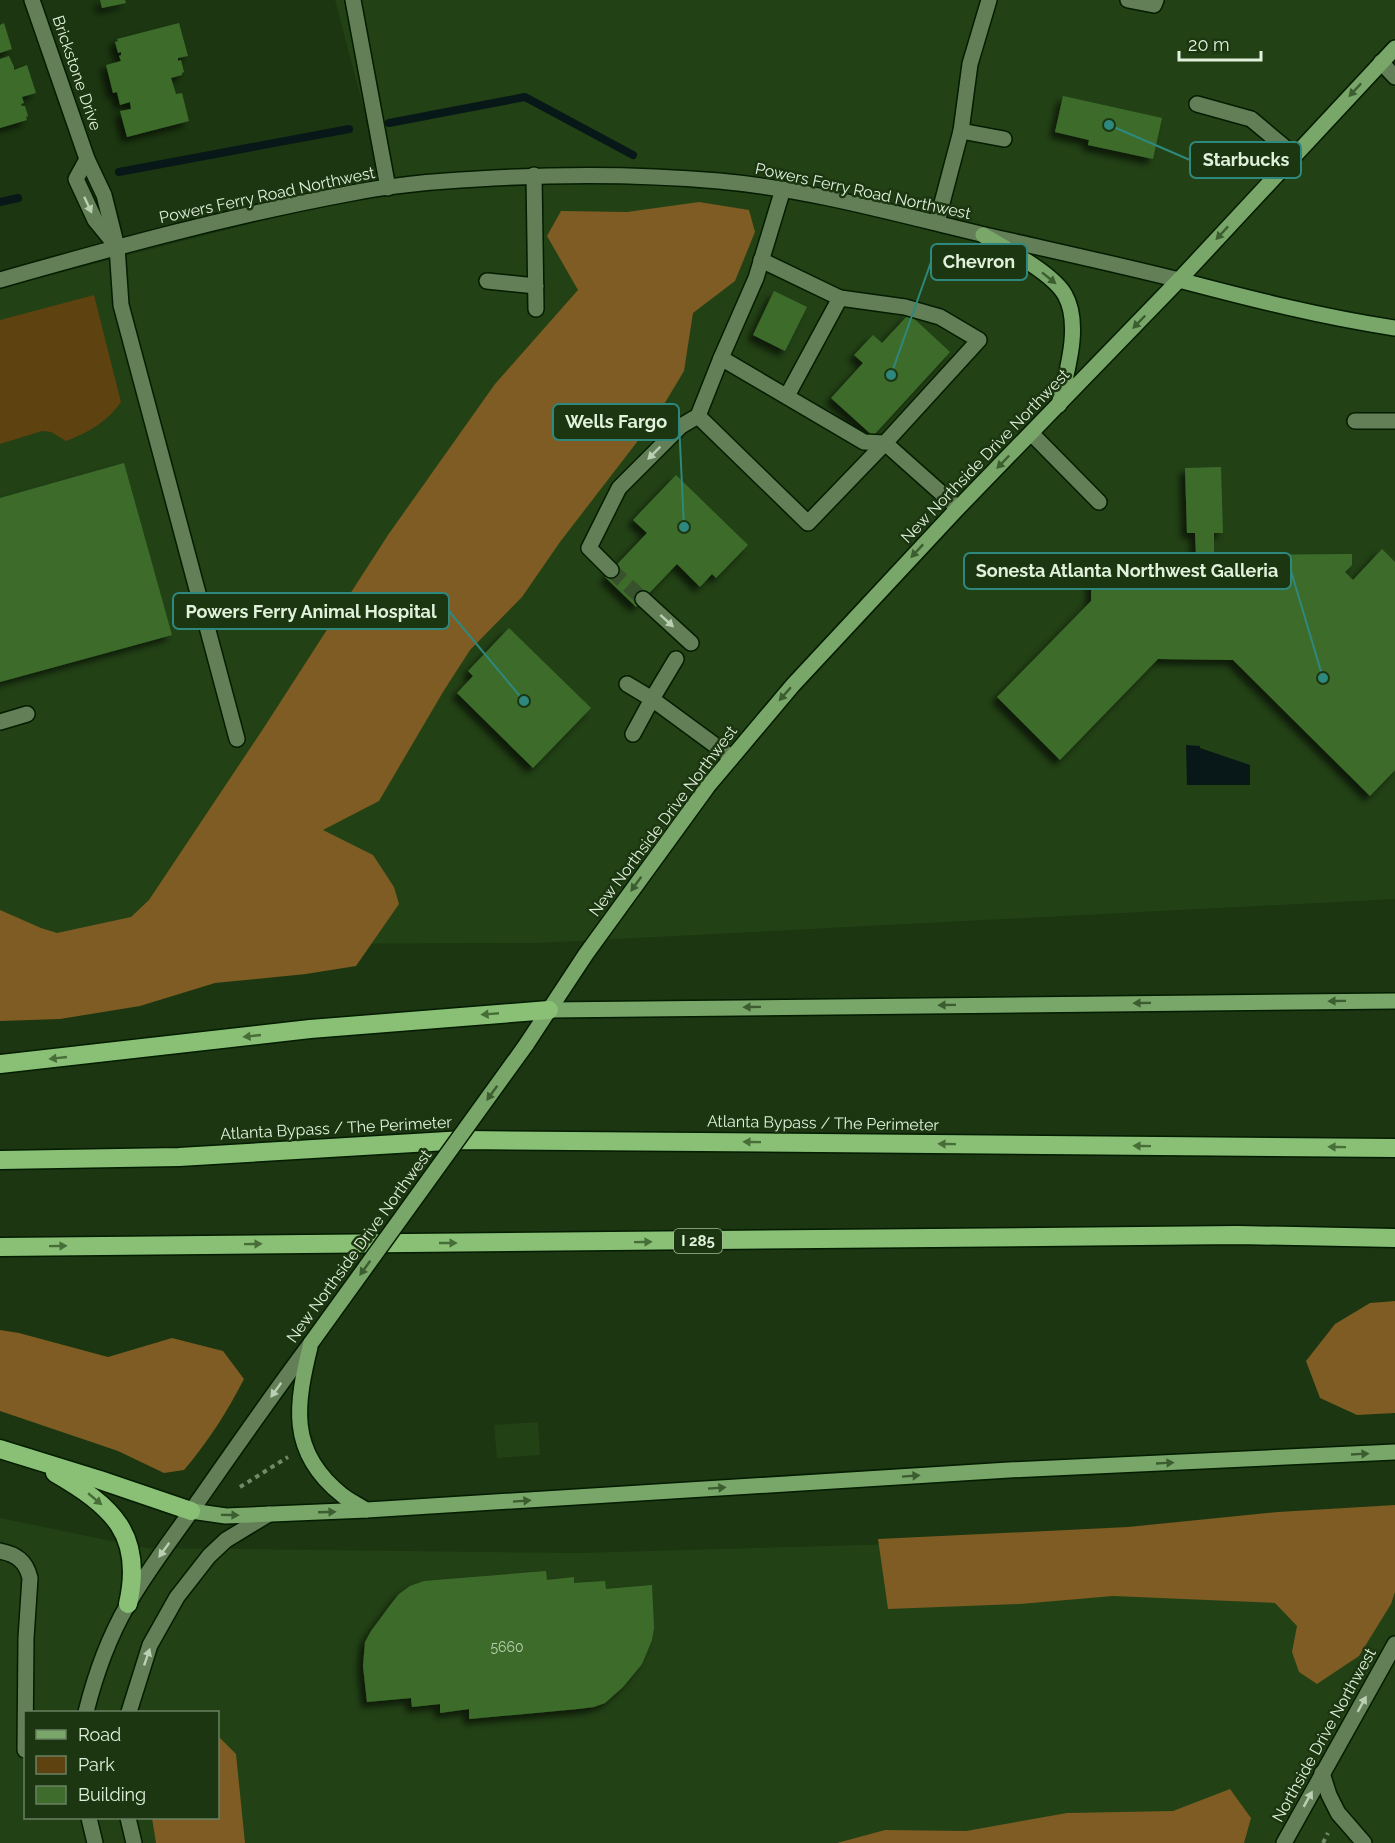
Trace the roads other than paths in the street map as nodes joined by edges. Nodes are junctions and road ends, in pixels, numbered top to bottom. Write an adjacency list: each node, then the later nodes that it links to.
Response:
1 (32, 0): 18 (street, Brickstone Drive)
2 (353, 0): 14 (street)
3 (989, 0): 10 (street)
4 (1128, 0): 5 (street)
5 (1156, 0)
6 (1395, 48): 7 (main road, New Northside Drive Northwest)
7 (1381, 62): 8 (street); 12 (main road, New Northside Drive Northwest, one-way to 12)
8 (1395, 77)
9 (1197, 104): 12 (street)
10 (961, 131): 11 (street); 16 (street)
11 (1004, 139)
12 (1294, 155): 21 (main road, New Northside Drive Northwest, one-way to 21)
13 (534, 175): 14 (street, Powers Ferry Road Northwest); 15 (street, Powers Ferry Road Northwest); 23 (street)
14 (387, 188): 18 (street, Powers Ferry Road Northwest)
15 (783, 189): 16 (street, Powers Ferry Road Northwest); 19 (street)
16 (937, 222): 17 (street, Powers Ferry Road Northwest)
17 (983, 234): 21 (street, Powers Ferry Road Northwest); 29 (main road, one-way to 29)
18 (117, 247): 20 (street, Powers Ferry Road Northwest); 46 (street)
19 (761, 260): 24 (street); 27 (street)
20 (0, 280)
21 (1179, 280): 26 (main road, Powers Ferry Road Northwest); 29 (main road, New Northside Drive Northwest, one-way to 29)
22 (487, 281): 23 (street)
23 (536, 286): 25 (street)
24 (840, 298): 28 (street); 34 (street)
25 (536, 309)
26 (1395, 328)
27 (722, 358): 28 (street); 30 (street)
28 (787, 396): 34 (street)
29 (1059, 405): 33 (main road, New Northside Drive Northwest)
30 (698, 416): 34 (street); 37 (street, one-way to 37)
31 (1355, 421): 32 (street)
32 (1395, 421)
33 (1031, 433): 35 (street); 36 (main road, New Northside Drive Northwest, one-way to 36)
34 (885, 443): 36 (street)
35 (1099, 502)
36 (958, 508): 47 (main road, New Northside Drive Northwest, one-way to 47)
37 (611, 570)
38 (643, 599): 39 (street, one-way to 39)
39 (691, 643)
40 (676, 659): 42 (street)
41 (627, 684): 42 (street)
42 (652, 699): 45 (street); 47 (street)
43 (27, 714): 44 (street)
44 (0, 722)
45 (633, 734)
46 (237, 739)
47 (731, 757): 49 (main road, New Northside Drive Northwest, one-way to 49)
48 (1395, 1001): 49 (main road, one-way to 49)
49 (549, 1010): 50 (highway, one-way to 50); 55 (main road, New Northside Drive Northwest, one-way to 55, bridge)
50 (0, 1064)
51 (1395, 1148): 52 (highway, Atlanta Bypass / The Perimeter, one-way to 52)
52 (0, 1160)
53 (1395, 1238): 54 (highway, I 285, one-way to 53)
54 (0, 1247)
55 (311, 1343): 59 (main road); 60 (street, New Northside Drive Northwest, one-way to 60)
56 (0, 1449): 58 (highway)
57 (1395, 1452): 59 (main road, one-way to 57)
58 (28, 1457): 60 (highway); 63 (highway, one-way to 63)
59 (367, 1510): 61 (main road, one-way to 59)
60 (191, 1511): 61 (main road, one-way to 61); 63 (street, New Northside Drive Northwest, one-way to 63)
61 (269, 1514): 67 (street, one-way to 61)
62 (0, 1551): 65 (street)
63 (128, 1604): 66 (street, New Northside Drive Northwest)
64 (1395, 1644): 68 (street, Northside Drive Northwest, one-way to 64)
65 (25, 1711)
66 (87, 1711)
67 (130, 1711)
68 (1322, 1773): 73 (street, Northside Drive Northwest, one-way to 68); 74 (street)
69 (89, 1819): 71 (street)
70 (128, 1819): 72 (street)
71 (95, 1843)
72 (134, 1843)
73 (1284, 1843)
74 (1364, 1843)

